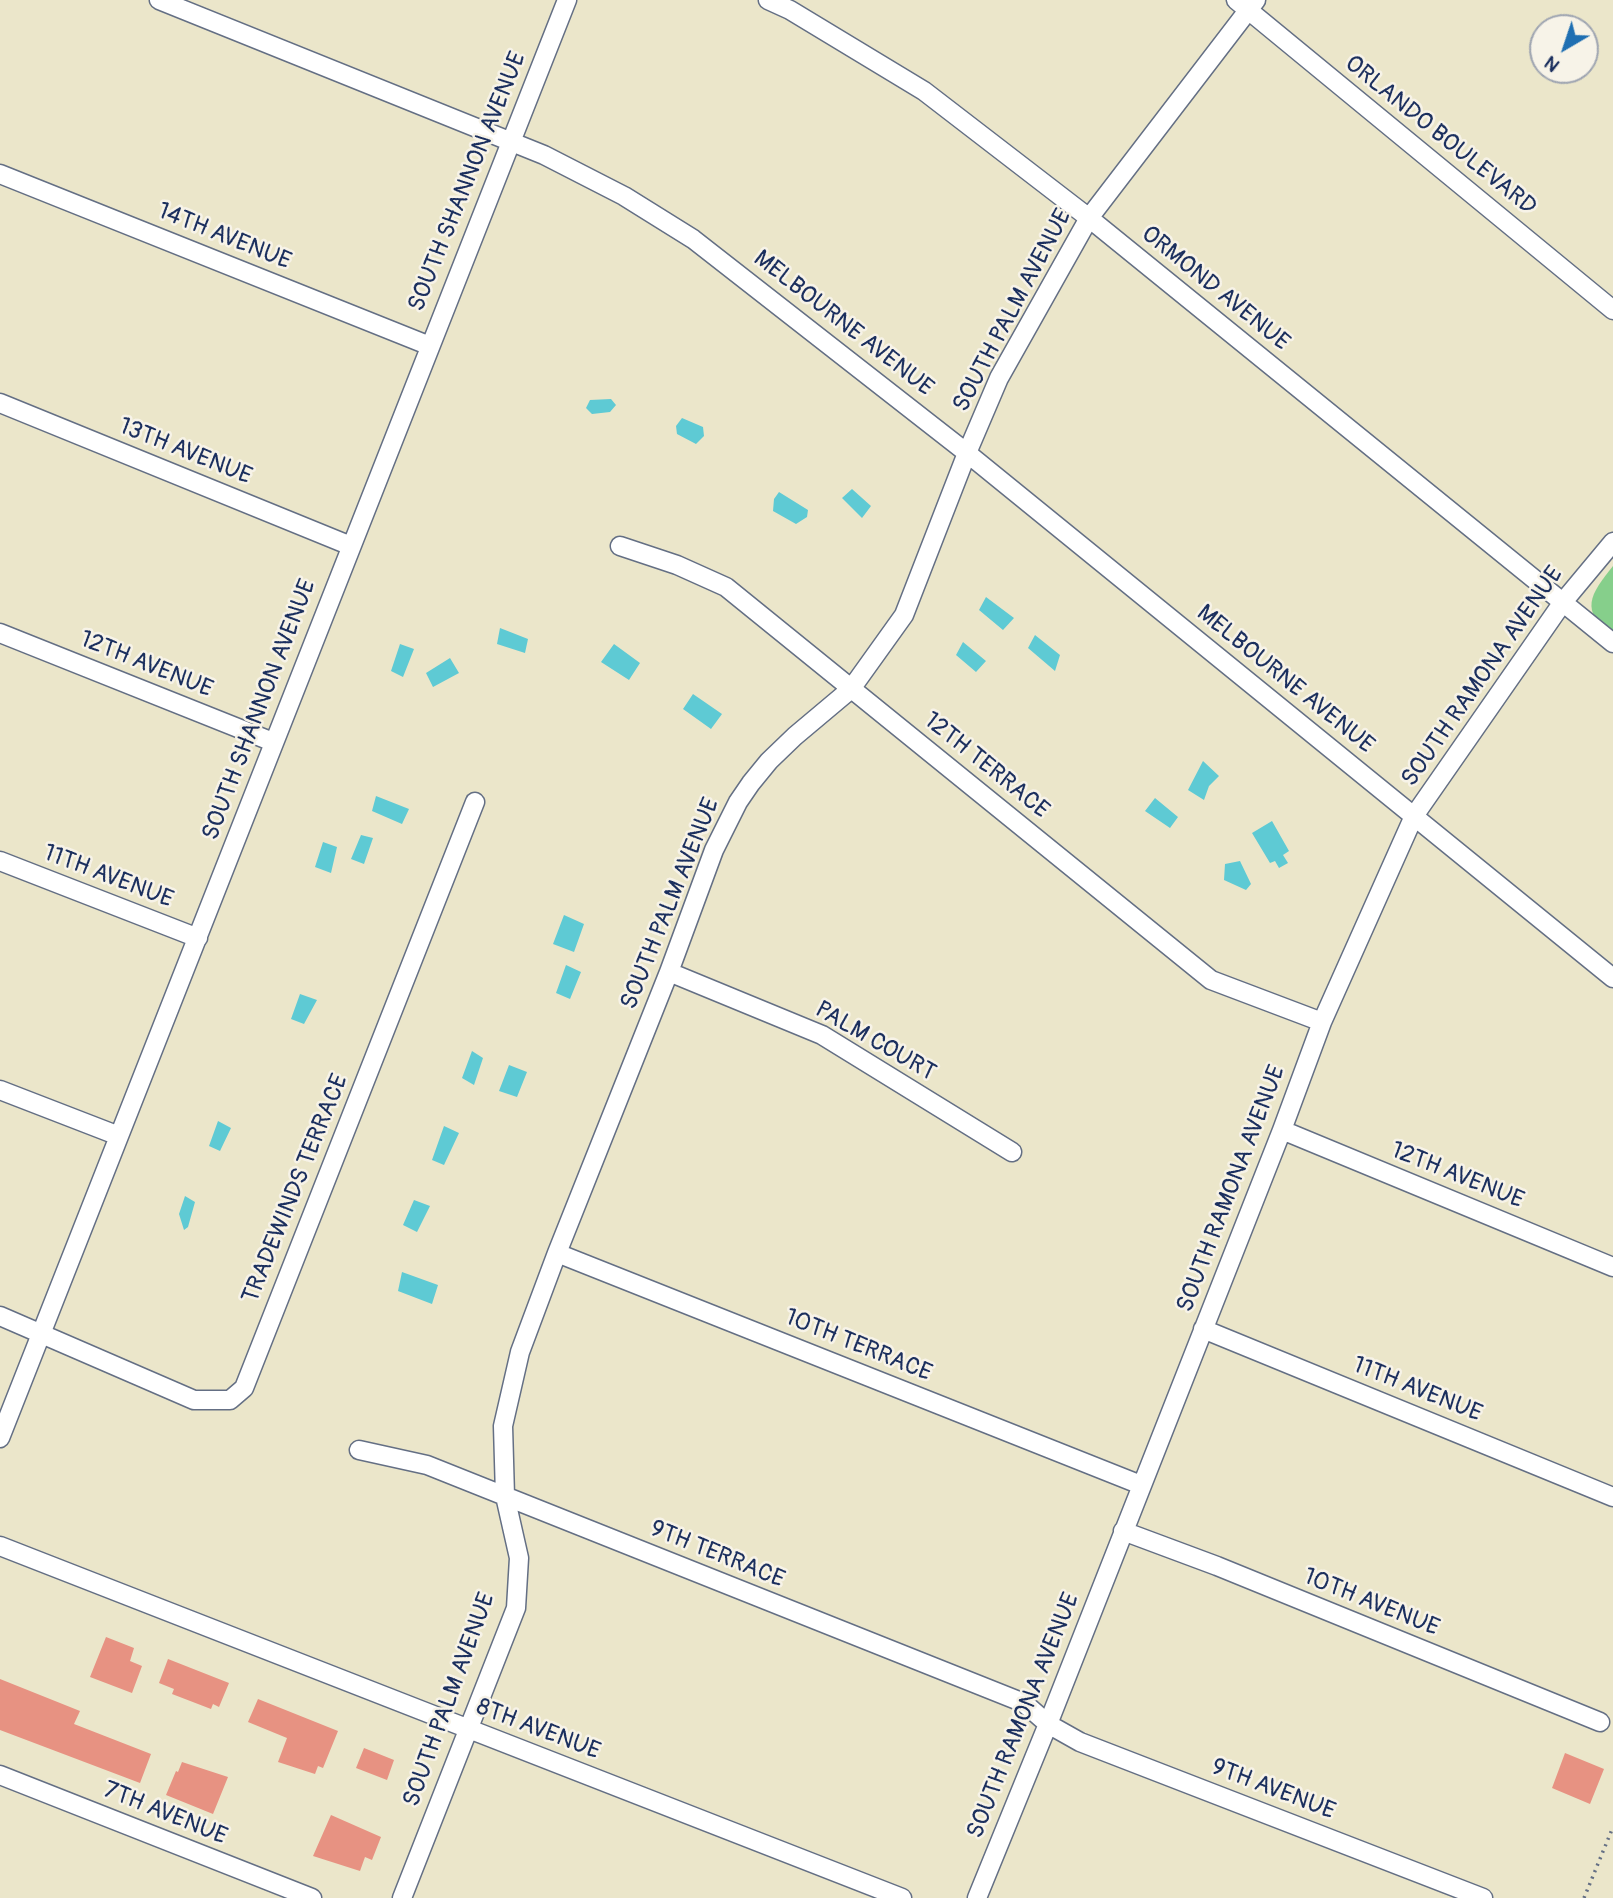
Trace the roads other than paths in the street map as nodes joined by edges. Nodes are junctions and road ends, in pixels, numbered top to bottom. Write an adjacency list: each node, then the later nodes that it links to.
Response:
1 (159, 0): 5 (street, MELBOURNE AVENUE)
2 (567, 0): 5 (street, SOUTH SHANNON AVENUE)
3 (768, 0): 7 (street, ORMOND AVENUE)
4 (1247, 3): 7 (street, SOUTH PALM AVENUE); 8 (street, ORLANDO BOULEVARD)
5 (512, 142): 9 (street, SOUTH SHANNON AVENUE); 11 (street, MELBOURNE AVENUE)
6 (0, 174): 9 (street, 14TH AVENUE)
7 (1088, 218): 11 (street, SOUTH PALM AVENUE); 15 (street, ORMOND AVENUE)
8 (1613, 310)
9 (430, 346): 13 (street, SOUTH SHANNON AVENUE)
10 (0, 403): 13 (street, 13TH AVENUE)
11 (967, 453): 18 (street, SOUTH PALM AVENUE); 21 (street, MELBOURNE AVENUE)
12 (1613, 542): 15 (street, SOUTH RAMONA AVENUE)
13 (351, 545): 19 (street, SOUTH SHANNON AVENUE)
14 (620, 546): 18 (street, 12TH TERRACE)
15 (1563, 603): 17 (street, ORMOND AVENUE); 21 (street, SOUTH RAMONA AVENUE)
16 (0, 633): 19 (street, 12TH AVENUE)
17 (1613, 643)
18 (851, 689): 24 (street, SOUTH PALM AVENUE); 26 (street, 12TH TERRACE)
19 (273, 742): 23 (street, SOUTH SHANNON AVENUE)
20 (475, 802): 35 (street, TRADEWINDS TERRACE)
21 (1414, 816): 25 (street, MELBOURNE AVENUE); 26 (street, SOUTH RAMONA AVENUE)
22 (0, 861): 23 (street, 11TH AVENUE)
23 (198, 938): 29 (street, SOUTH SHANNON AVENUE)
24 (669, 972): 30 (street, PALM COURT); 31 (street, SOUTH PALM AVENUE)
25 (1613, 978)
26 (1322, 1022): 28 (street, SOUTH RAMONA AVENUE)
27 (0, 1090): 29 (street)
28 (1282, 1130): 32 (street, 12TH AVENUE); 34 (street, SOUTH RAMONA AVENUE)
29 (118, 1136): 35 (street, SOUTH SHANNON AVENUE)
30 (1012, 1152)
31 (557, 1253): 38 (street, 10TH TERRACE); 39 (street, SOUTH PALM AVENUE)
32 (1613, 1267)
33 (0, 1316): 35 (street)
34 (1203, 1329): 38 (street, SOUTH RAMONA AVENUE); 40 (street, 11TH AVENUE)
35 (40, 1332): 36 (street, SOUTH SHANNON AVENUE)
36 (0, 1438)
37 (359, 1450): 39 (street, 9TH TERRACE)
38 (1141, 1485): 41 (street, SOUTH RAMONA AVENUE)
39 (505, 1496): 44 (street, 9TH TERRACE); 45 (street, SOUTH PALM AVENUE)
40 (1613, 1497)
41 (1123, 1531): 43 (street, 10TH AVENUE); 44 (street, SOUTH RAMONA AVENUE)
42 (0, 1546): 45 (street, 8TH AVENUE)
43 (1600, 1722)
44 (1048, 1724): 50 (street, SOUTH RAMONA AVENUE); 51 (street, 9TH AVENUE)
45 (467, 1728): 48 (street, SOUTH PALM AVENUE); 49 (street, 8TH AVENUE)
46 (0, 1775): 47 (street, 7TH AVENUE)
47 (312, 1898)
48 (402, 1898)
49 (902, 1898)
50 (977, 1898)
51 (1483, 1898)

